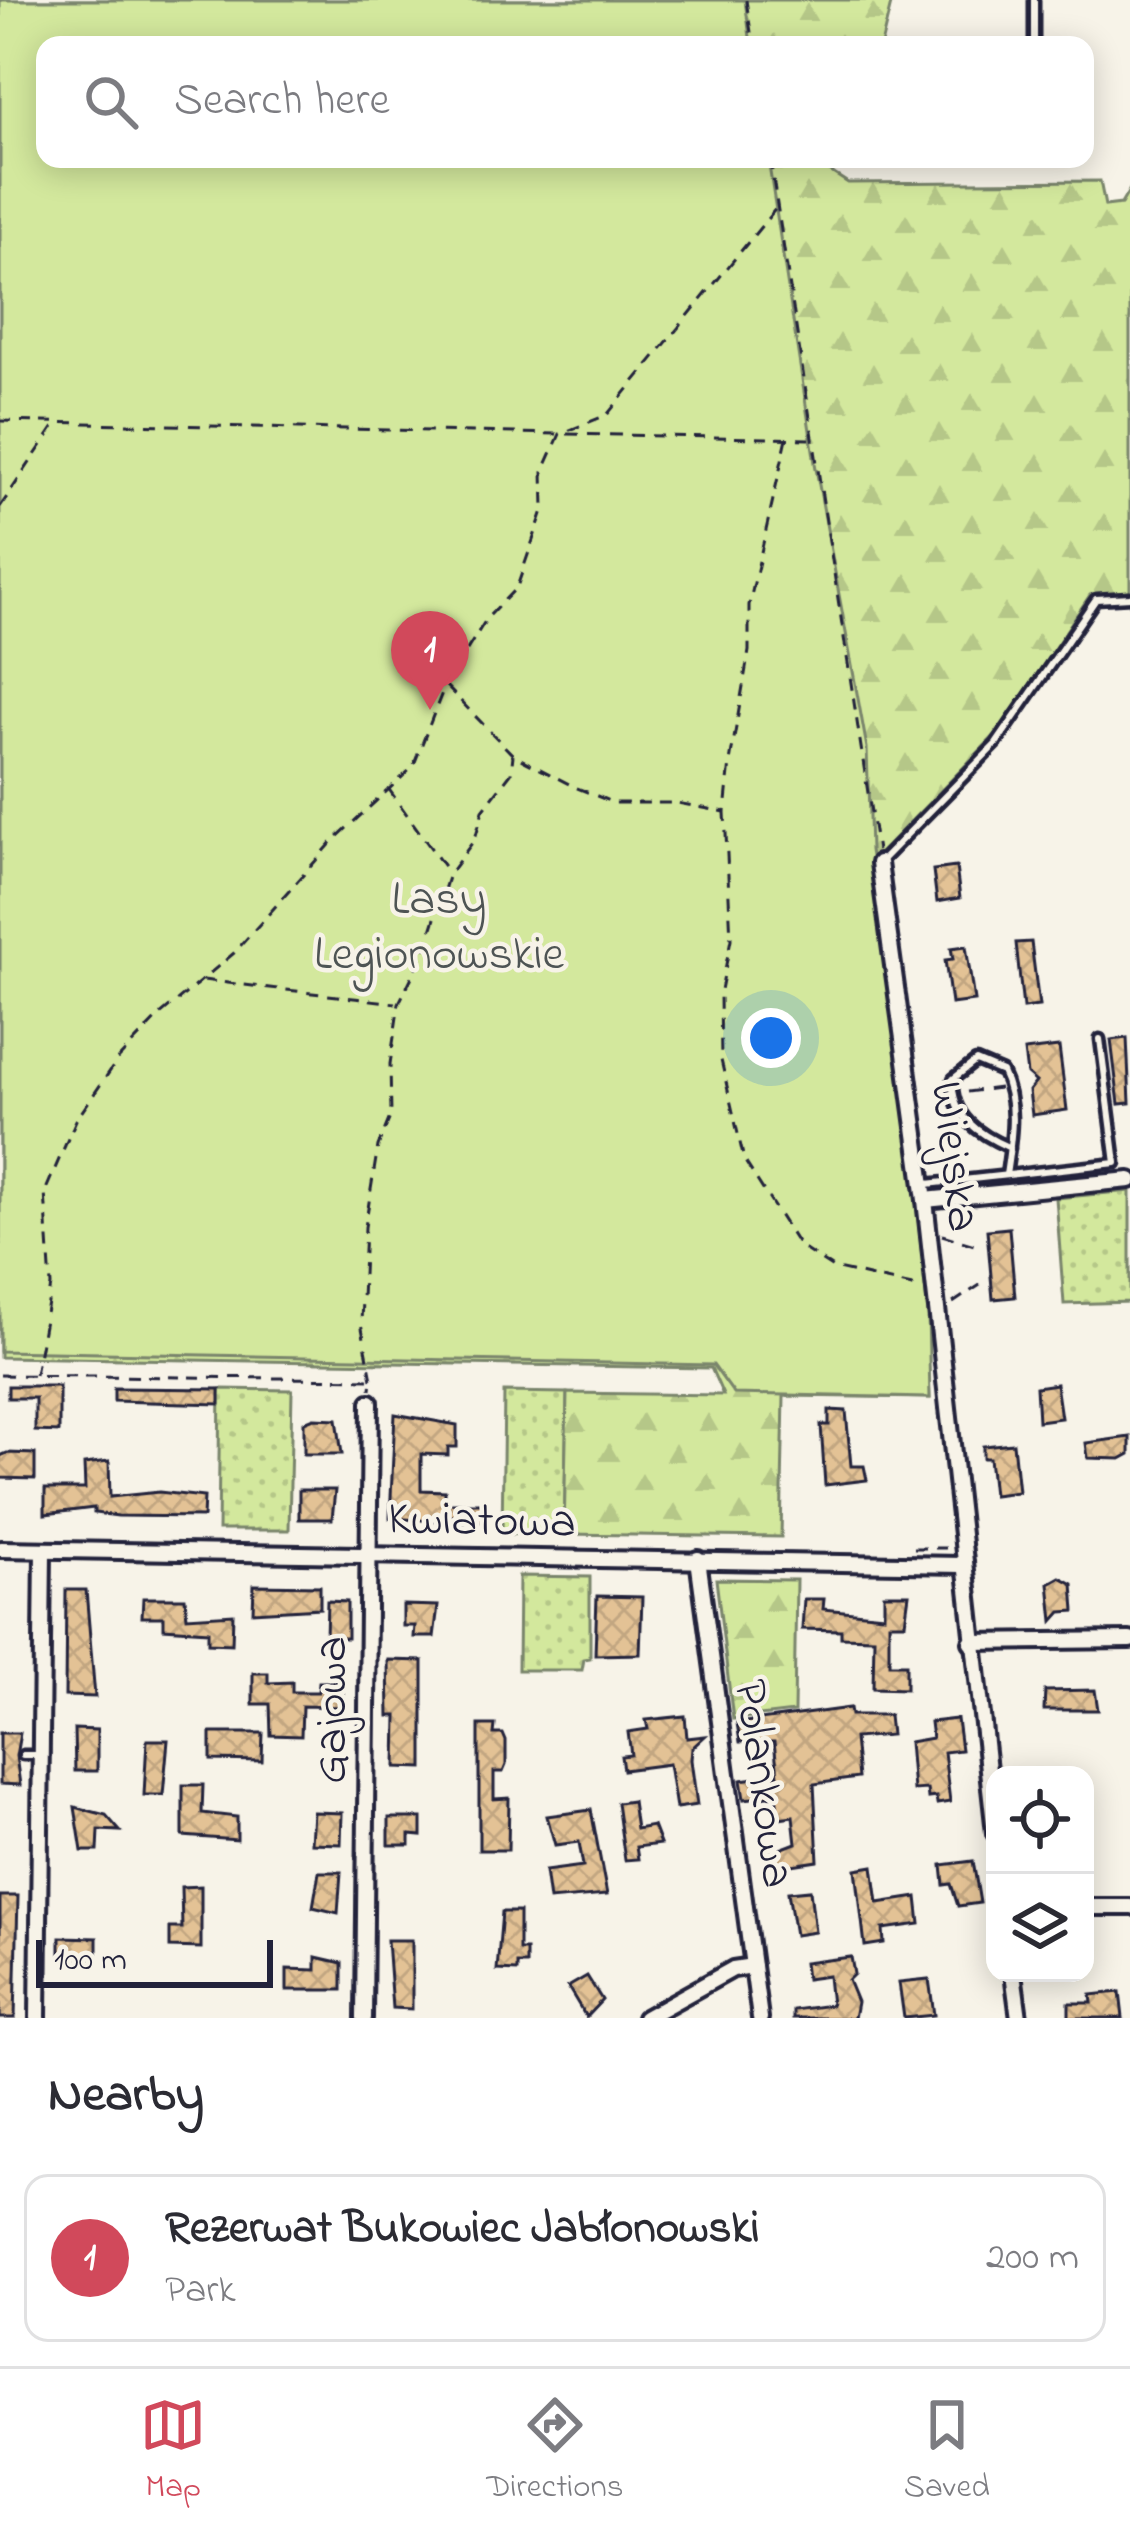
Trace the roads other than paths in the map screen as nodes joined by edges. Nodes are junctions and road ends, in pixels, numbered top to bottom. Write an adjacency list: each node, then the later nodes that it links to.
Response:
1 (1034, 0): 2 (lane)
2 (1034, 36)
3 (1130, 597): 4 (lane)
4 (879, 863): 9 (street, Wiejska)
5 (1100, 1039): 7 (lane)
6 (1010, 1148): 6 (lane); 7 (lane)
7 (1006, 1175): 9 (lane)
8 (1130, 1180): 9 (street)
9 (924, 1192): 15 (street, Wiejska)
10 (370, 1402): 13 (street, Gajowa)
11 (0, 1549): 12 (street, Kwiatowa)
12 (43, 1550): 13 (street, Kwiatowa); 19 (street)
13 (368, 1555): 14 (street, Kwiatowa); 26 (street, Gajowa)
14 (698, 1559): 15 (street, Kwiatowa); 23 (street, Polankowa)
15 (963, 1565): 17 (street, Wiejska)
16 (1130, 1640): 17 (street)
17 (971, 1642): 20 (street, Wiejska)
18 (23, 1755): 19 (lane)
19 (41, 1755): 25 (street)
20 (987, 1766)
21 (1094, 1907): 22 (street)
22 (1130, 1907)
23 (753, 1966): 27 (street); 28 (street, Polankowa)
24 (1014, 1982): 29 (street)
25 (38, 2018)
26 (364, 2018)
27 (646, 2018)
28 (760, 2018)
29 (1019, 2018)

